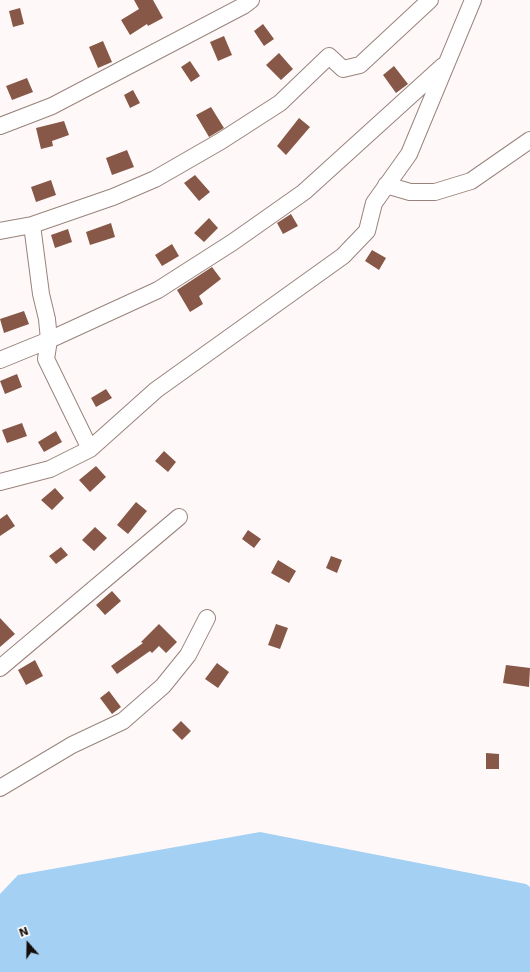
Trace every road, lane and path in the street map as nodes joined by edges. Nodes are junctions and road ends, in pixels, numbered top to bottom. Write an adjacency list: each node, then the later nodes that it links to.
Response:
1 (251, 0): 5 (street)
2 (430, 0): 8 (street)
3 (473, 0): 4 (street)
4 (447, 62): 7 (street); 10 (street)
5 (0, 126)
6 (530, 140): 7 (street)
7 (386, 185): 12 (street)
8 (32, 225): 9 (street); 10 (street)
9 (0, 231)
10 (49, 340): 11 (street); 12 (street)
11 (0, 360)
12 (90, 449): 13 (street)
13 (0, 482)
14 (179, 517): 16 (street)
15 (207, 618): 17 (street)
16 (0, 668)
17 (0, 788)

